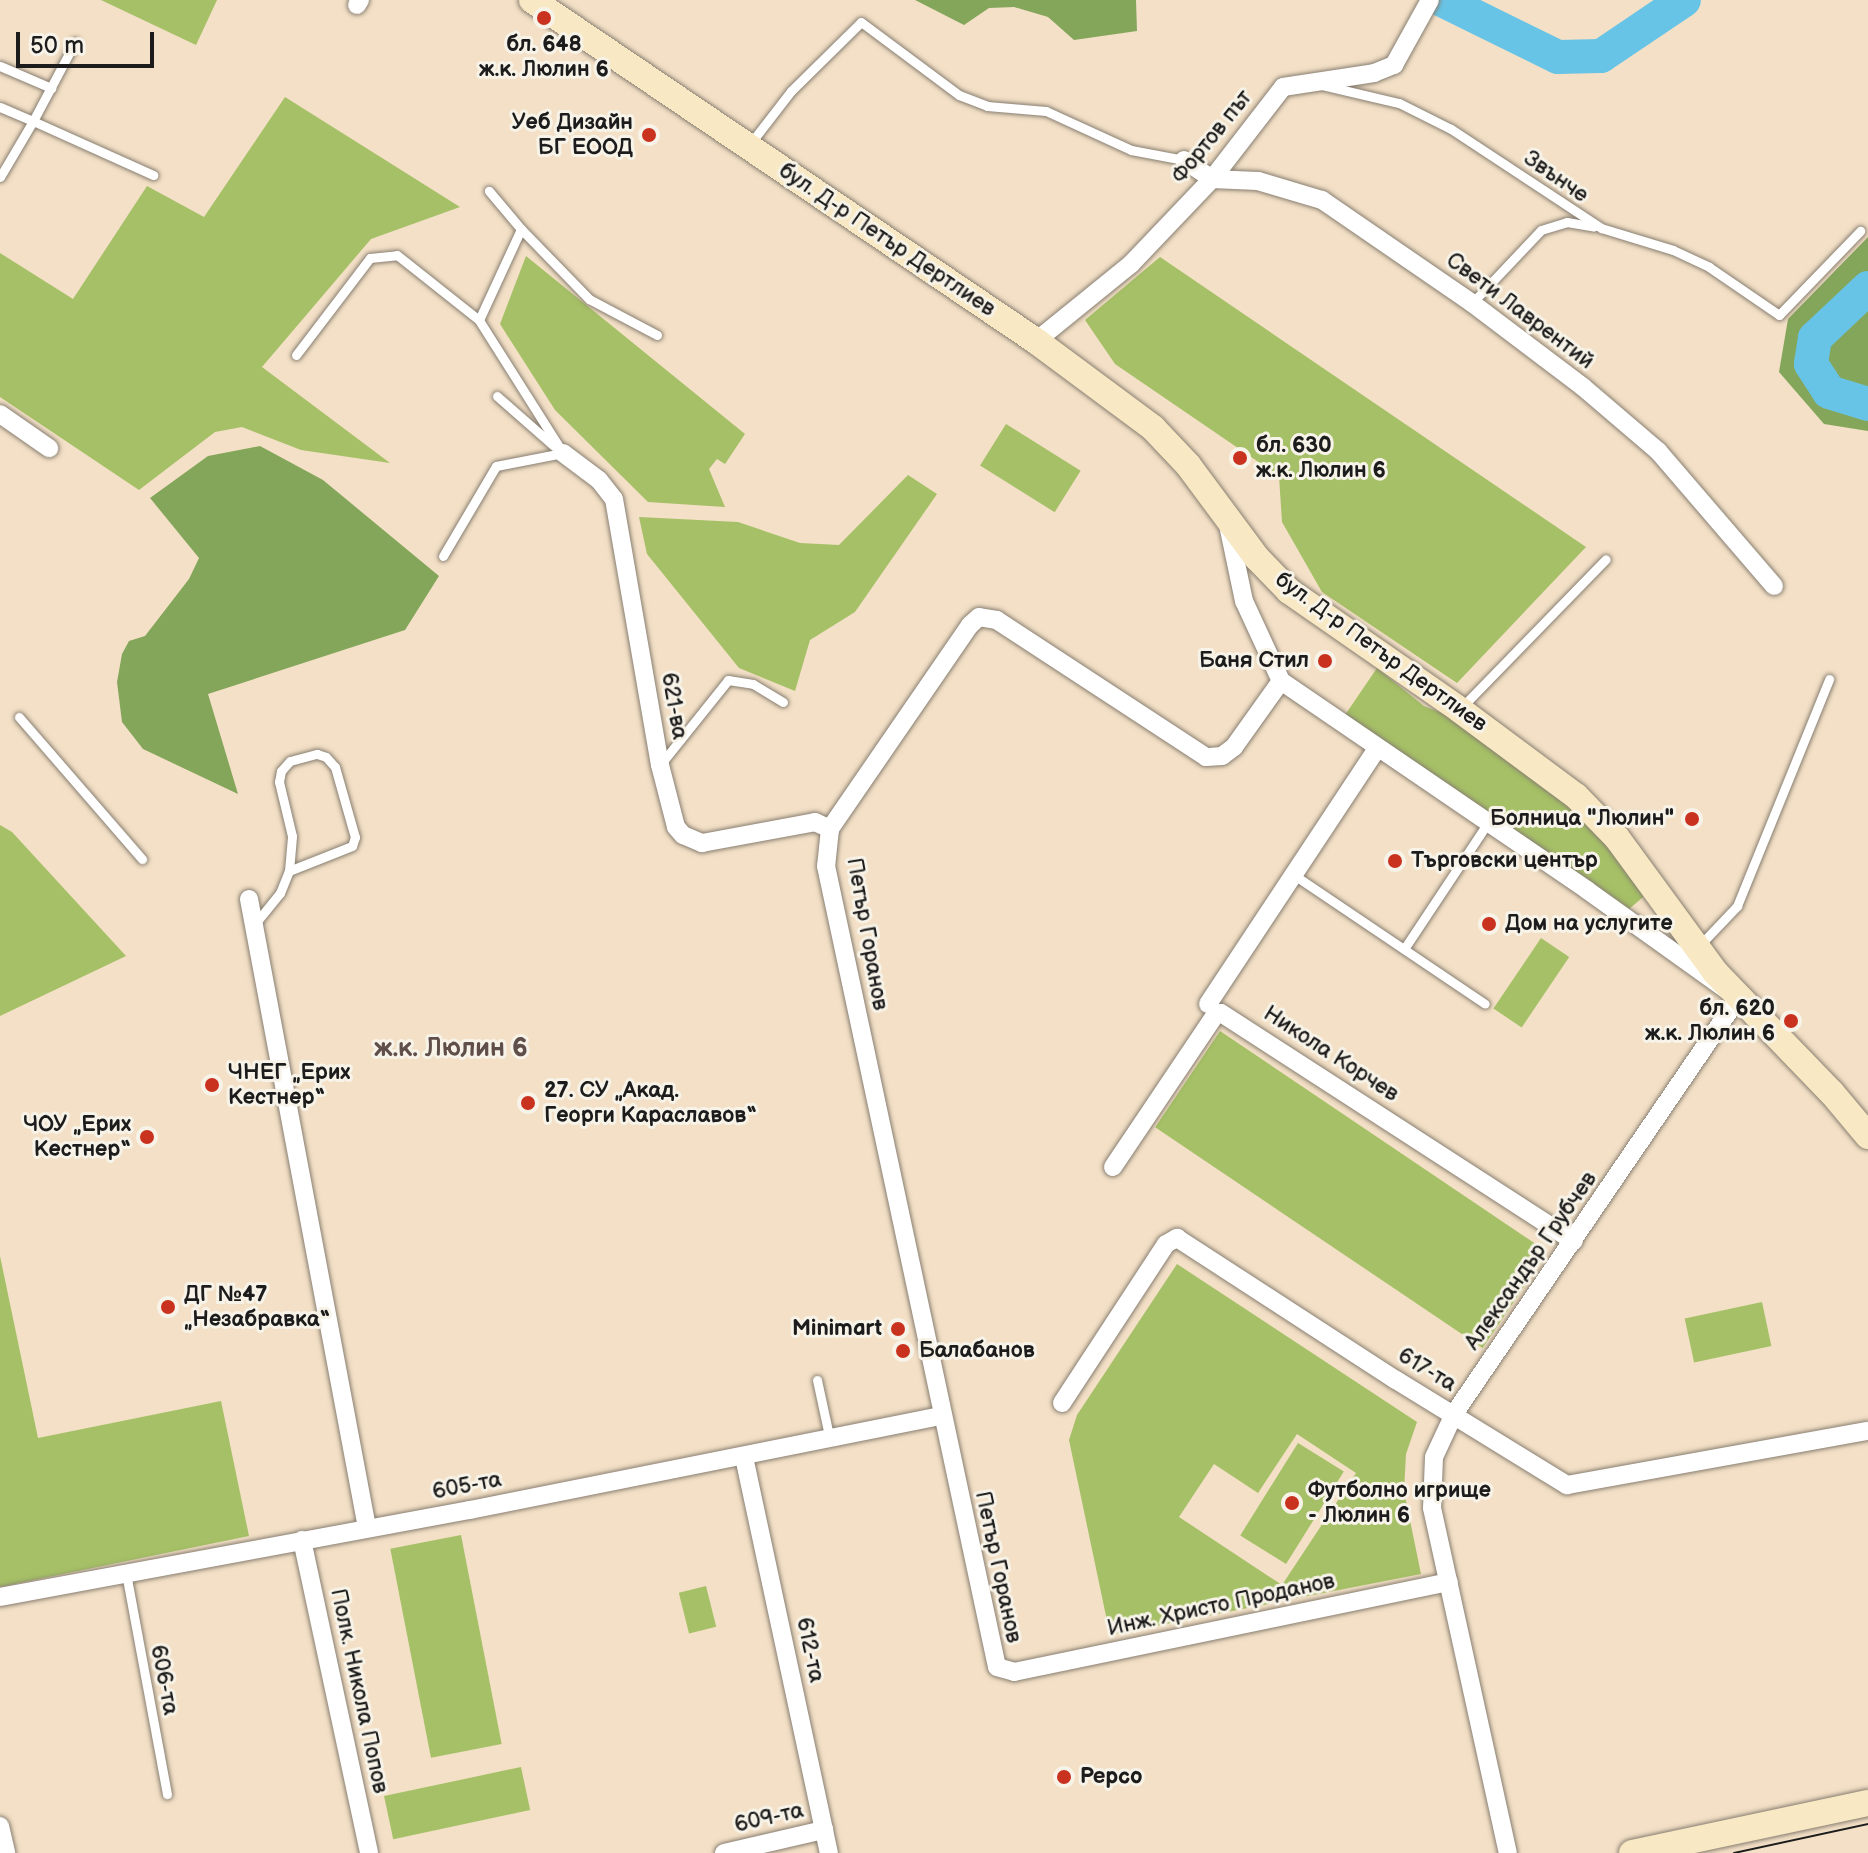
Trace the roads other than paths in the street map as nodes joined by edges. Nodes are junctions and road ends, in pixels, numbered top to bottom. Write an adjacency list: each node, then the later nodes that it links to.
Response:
1 (532, 0): 9 (main road, бул. Д-р Петър Дертлиев)
2 (1427, 6): 5 (street, Фортов път)
3 (75, 42): 6 (lane)
4 (0, 66): 6 (lane)
5 (1307, 81): 13 (street, Фортов път); 15 (lane, Звънче)
6 (51, 88): 8 (lane)
7 (0, 107): 8 (lane)
8 (33, 121): 11 (lane); 12 (lane)
9 (748, 146): 10 (lane); 21 (main road, бул. Д-р Петър Дертлиев)
10 (1184, 160): 13 (street)
11 (153, 175)
12 (0, 177)
13 (1212, 179): 18 (street, Свети Лаврентий); 21 (street, Фортов път)
14 (489, 191): 16 (lane)
15 (1601, 228): 17 (lane, Звънче); 18 (lane)
16 (521, 229): 19 (lane); 20 (lane)
17 (1860, 231)
18 (1472, 303): 30 (street, Свети Лаврентий)
19 (479, 320): 22 (lane); 26 (lane)
20 (657, 335)
21 (1036, 341): 27 (main road, бул. Д-р Петър Дертлиев)
22 (296, 355)
23 (497, 396): 26 (lane)
24 (0, 414): 25 (street)
25 (49, 448)
26 (563, 453): 28 (lane); 37 (street, 621-ва)
27 (1227, 520): 32 (street); 34 (main road, бул. Д-р Петър Дертлиев)
28 (443, 556)
29 (1606, 559): 34 (lane)
30 (1774, 586)
31 (1829, 679): 45 (lane)
32 (1281, 681): 36 (street); 39 (street, Петър Горанов)
33 (783, 702): 37 (lane)
34 (1460, 710): 45 (main road, бул. Д-р Петър Дертлиев)
35 (19, 717): 40 (lane)
36 (1377, 749): 38 (street); 42 (street)
37 (660, 765): 39 (street, 621-ва)
38 (1487, 824): 46 (lane); 47 (street)
39 (830, 829): 56 (street, Петър Горанов)
40 (142, 859)
41 (289, 871): 41 (lane); 44 (lane)
42 (1294, 875): 46 (lane); 48 (street)
43 (249, 899): 44 (street)
44 (254, 925): 60 (street)
45 (1698, 947): 47 (main road, бул. Д-р Петър Дертлиев)
46 (1404, 949): 49 (lane)
47 (1738, 998): 50 (main road, бул. Д-р Петър Дертлиев); 52 (street, Александър Грубчев)
48 (1208, 1004)
49 (1485, 1004)
50 (1868, 1136)
51 (1113, 1167): 52 (street, Никола Корчев)
52 (1574, 1241): 55 (street, Александър Грубчев)
53 (817, 1380): 58 (lane)
54 (1062, 1403): 55 (street, 617-та)
55 (1454, 1414): 57 (street, 617-та); 63 (street, Александър Грубчев)
56 (942, 1416): 58 (street, 605-та); 65 (street, Петър Горанов)
57 (1868, 1431)
58 (830, 1440): 59 (street, 605-та)
59 (744, 1457): 60 (street, 605-та); 69 (street, 612-та)
60 (367, 1528): 61 (street, 605-та)
61 (302, 1540): 62 (street, 605-та); 71 (street, Полк. Никола Попов)
62 (126, 1573): 64 (street, 605-та); 66 (lane, 606-та)
63 (1449, 1582): 65 (street, Инж. Христо Проданов); 74 (street, Александър Грубчев)
64 (0, 1597)
65 (1002, 1671)
66 (167, 1794)
67 (1868, 1803): 75 (main road)
68 (0, 1826): 70 (street)
69 (824, 1830): 72 (street, 609-та); 73 (street, 612-та)
70 (6, 1853)
71 (369, 1853)
72 (724, 1853)
73 (829, 1853)
74 (1508, 1853)
75 (1632, 1853)

